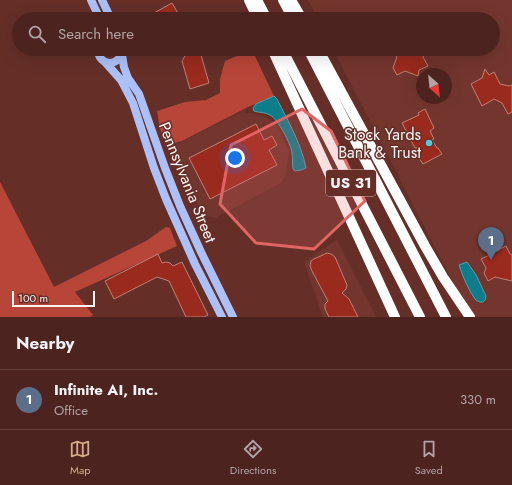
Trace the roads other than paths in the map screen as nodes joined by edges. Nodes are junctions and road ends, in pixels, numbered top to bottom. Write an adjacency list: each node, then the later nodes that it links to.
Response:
1 (91, 0): 7 (main road)
2 (102, 0): 8 (main road)
3 (249, 0): 9 (highway)
4 (257, 0): 10 (highway)
5 (283, 0): 11 (highway)
6 (291, 0): 12 (highway)
7 (97, 12)
8 (108, 12)
9 (255, 12)
10 (263, 12)
11 (289, 12)
12 (298, 12)
13 (99, 56): 20 (main road, Pennsylvania Street)
14 (120, 56): 20 (main road)
15 (123, 56): 22 (main road, Pennsylvania Street)
16 (275, 56): 23 (highway)
17 (286, 56): 24 (highway, US 31)
18 (312, 56): 25 (highway, US 31)
19 (322, 56): 26 (highway)
20 (105, 62): 21 (main road, Pennsylvania Street)
21 (222, 317)
22 (233, 317)
23 (395, 317)
24 (420, 317)
25 (446, 317)
26 (470, 317)

